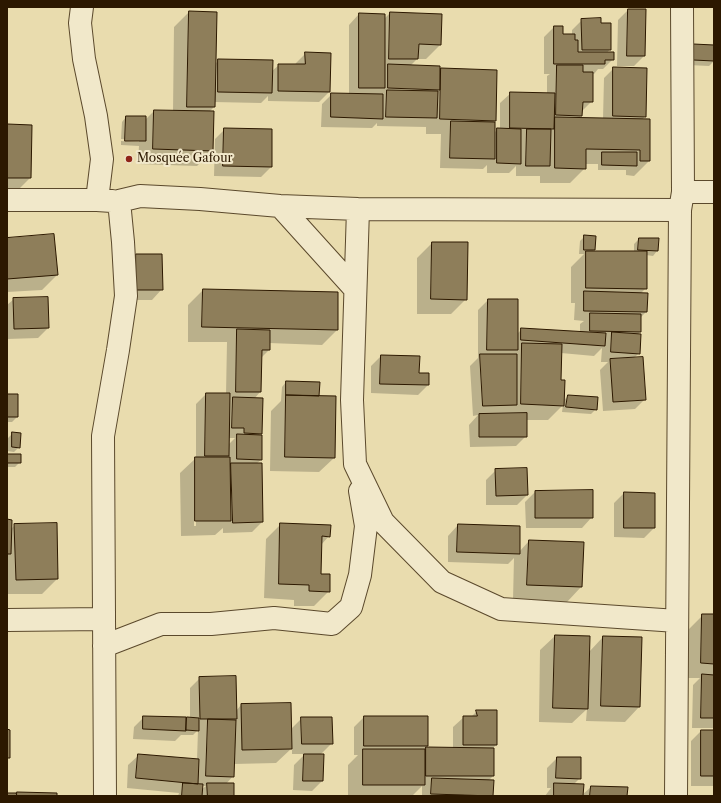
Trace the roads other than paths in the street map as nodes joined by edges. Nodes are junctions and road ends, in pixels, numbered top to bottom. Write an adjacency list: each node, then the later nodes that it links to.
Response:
1 (82, 7): 5 (street)
2 (682, 7): 7 (street)
3 (714, 192): 7 (street)
4 (7, 200): 5 (street)
5 (97, 200): 6 (street)
6 (119, 201): 8 (street); 12 (street)
7 (682, 201): 9 (street); 14 (street)
8 (280, 206): 9 (street); 10 (street)
9 (358, 209): 10 (street)
10 (355, 289): 11 (street)
11 (355, 464): 14 (street); 15 (street)
12 (104, 619): 13 (street); 15 (street)
13 (7, 620)
14 (677, 621): 17 (street)
15 (104, 646): 16 (street)
16 (105, 796)
17 (676, 796)

